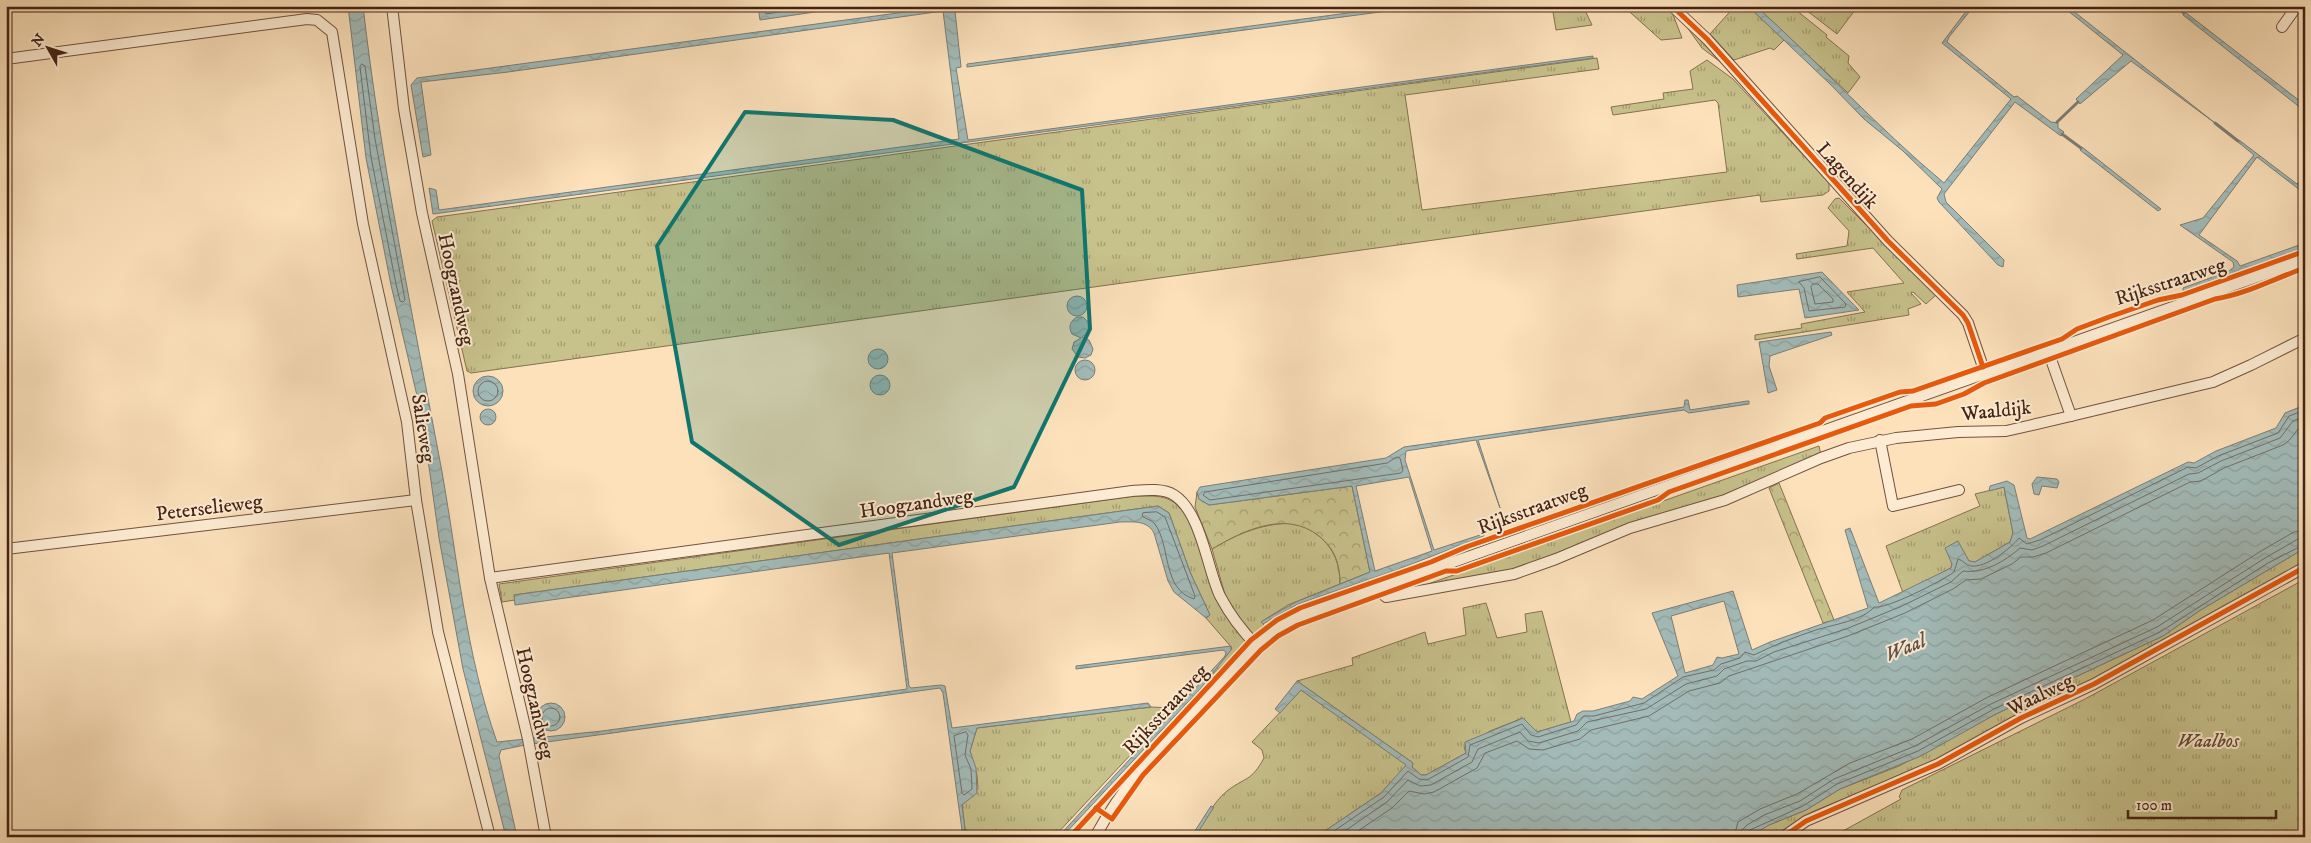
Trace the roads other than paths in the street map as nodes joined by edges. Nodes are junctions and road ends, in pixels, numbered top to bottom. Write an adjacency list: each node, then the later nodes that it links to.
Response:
1 (392, 6): 16 (street, Hoogzandweg)
2 (1672, 6): 9 (street, Lagendijk)
3 (2297, 6): 4 (street)
4 (2282, 27)
5 (6, 59): 13 (street, Salieweg)
6 (2305, 260): 8 (street, Rijksstraatweg)
7 (2305, 338): 10 (street, Waaldijk)
8 (2048, 351): 9 (street, Rijksstraatweg); 10 (street)
9 (1985, 373): 17 (street, Rijksstraatweg)
10 (2071, 416): 11 (street, Waaldijk)
11 (1880, 440): 12 (street); 17 (street, Waaldijk)
12 (1960, 490)
13 (416, 500): 14 (street, Peterselieweg); 19 (street, Salieweg)
14 (6, 548)
15 (2305, 567): 22 (street, Waalweg)
16 (490, 578): 18 (street, Hoogzandweg); 20 (street, Hoogzandweg)
17 (1376, 589): 18 (street, Rijksstraatweg)
18 (1257, 646): 21 (street, Rijksstraatweg)
19 (490, 837)
20 (546, 837)
21 (1095, 837)
22 (1783, 837)

